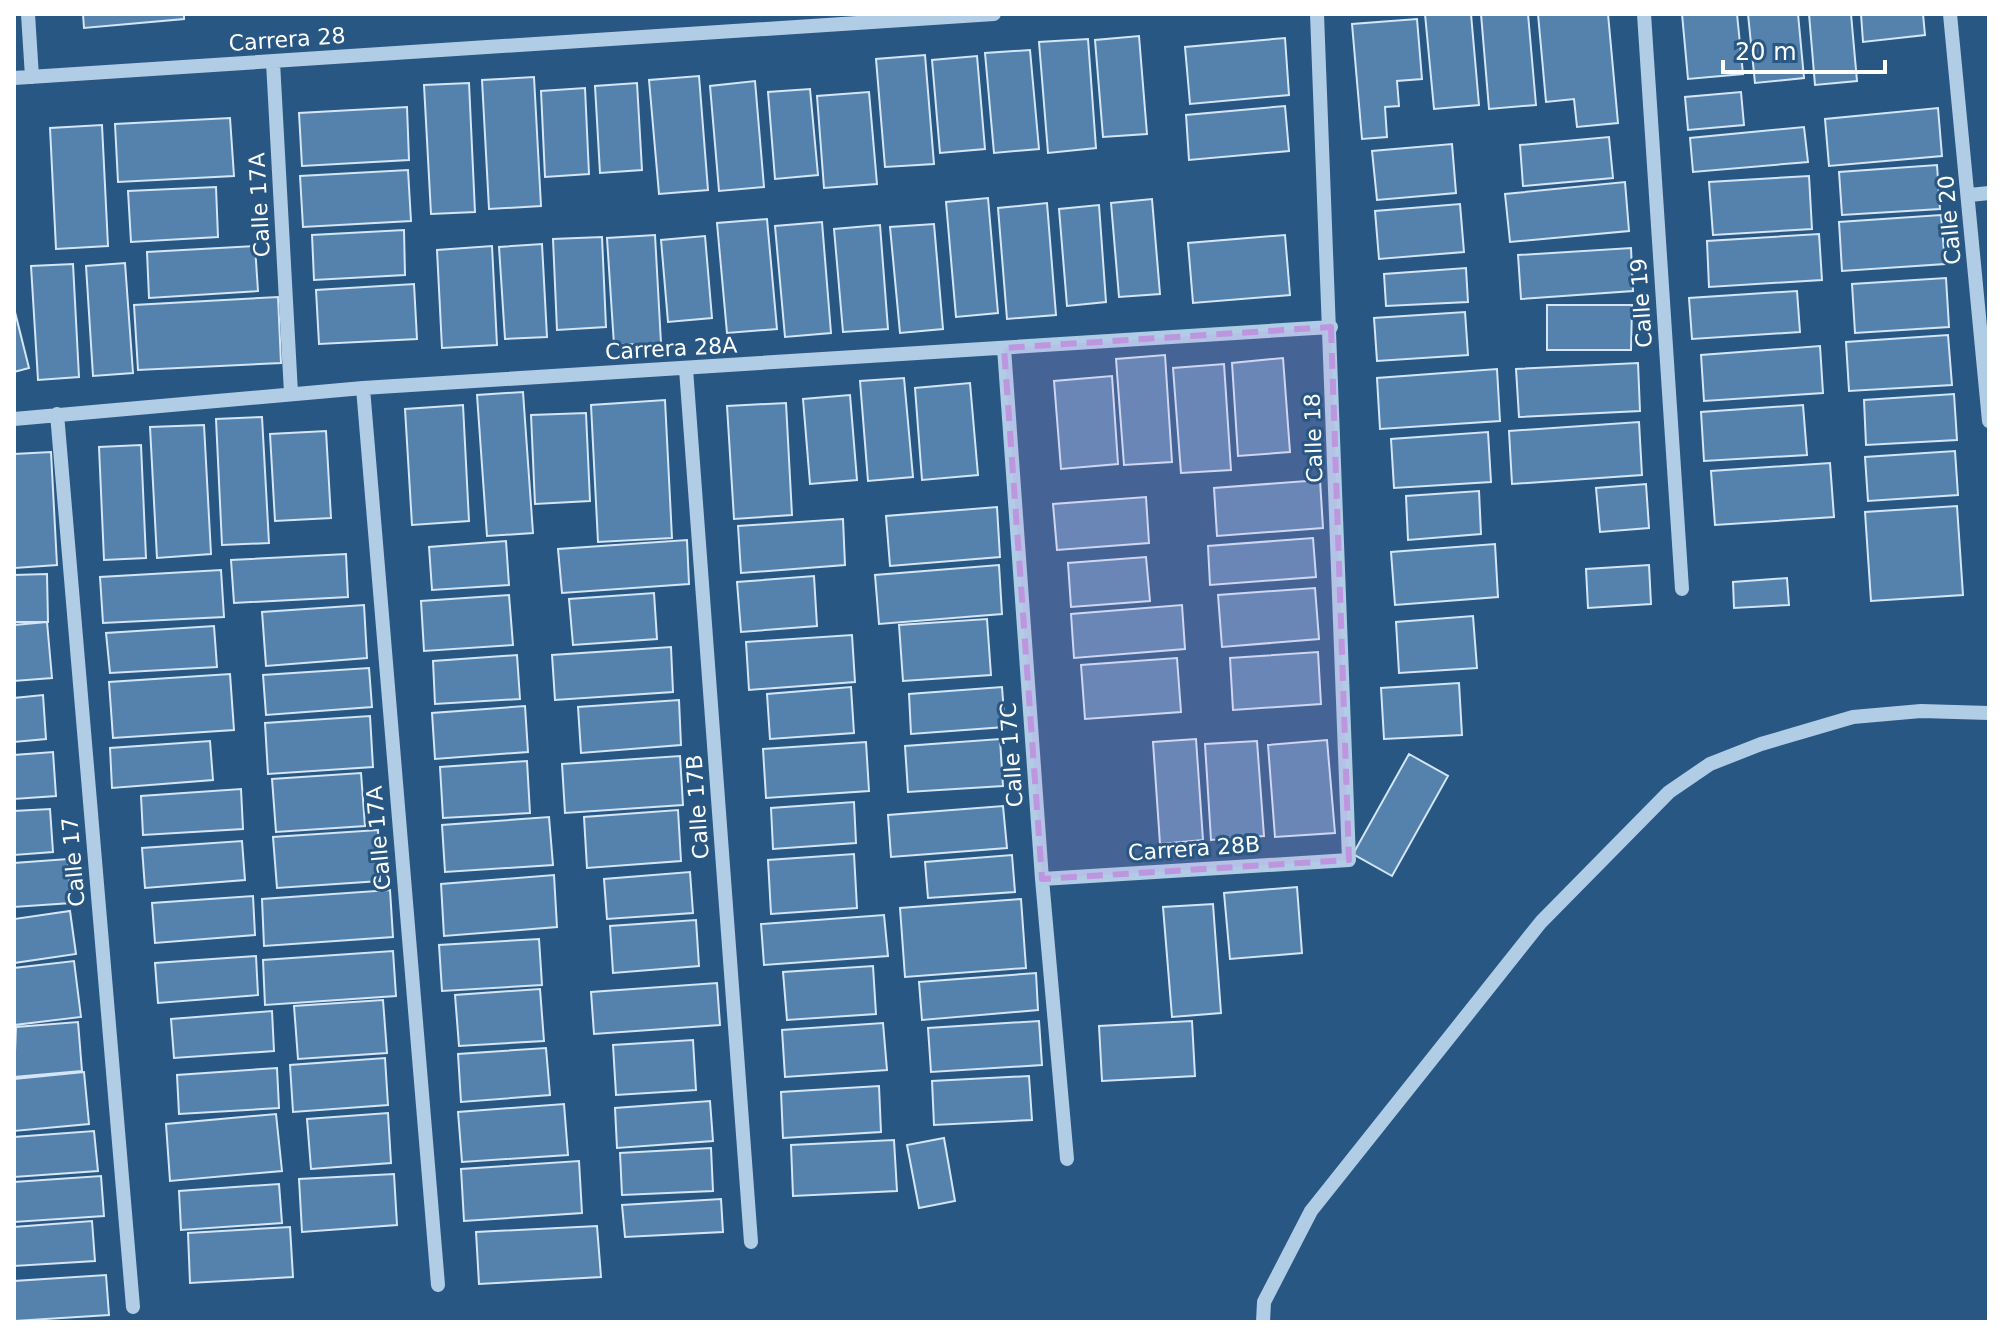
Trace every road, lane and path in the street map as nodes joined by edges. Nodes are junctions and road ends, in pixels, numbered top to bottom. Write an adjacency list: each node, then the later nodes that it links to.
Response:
1 (28, 14): 8 (street)
2 (994, 14): 6 (street, Carrera 28)
3 (1317, 14): 12 (street, Calle 18)
4 (1644, 14): 20 (street, Calle 19)
5 (1950, 14): 11 (street, Calle 20)
6 (938, 16): 7 (street, Carrera 28)
7 (273, 62): 8 (street, Carrera 28); 16 (street, Calle 17A)
8 (32, 77): 9 (street, Carrera 28)
9 (14, 78)
10 (1989, 193): 11 (street)
11 (1970, 195): 19 (street, Calle 20)
12 (1331, 327): 13 (street, Carrera 28A); 22 (street, Calle 18)
13 (1004, 348): 14 (street, Carrera 28A); 23 (street, Calle 17C)
14 (686, 369): 15 (street, Carrera 28A); 25 (street, Calle 17B)
15 (363, 388): 16 (street, Carrera 28A); 26 (street, Calle 17A)
16 (291, 393): 17 (street, Carrera 28A)
17 (57, 414): 18 (street, Carrera 28A); 27 (street, Calle 17)
18 (14, 419)
19 (1989, 421)
20 (1682, 589)
21 (1989, 713): 28 (street)
22 (1349, 860): 23 (street, Carrera 28B)
23 (1042, 879): 24 (street, Calle 17C)
24 (1067, 1159)
25 (751, 1242)
26 (438, 1285)
27 (133, 1307)
28 (1263, 1322)

